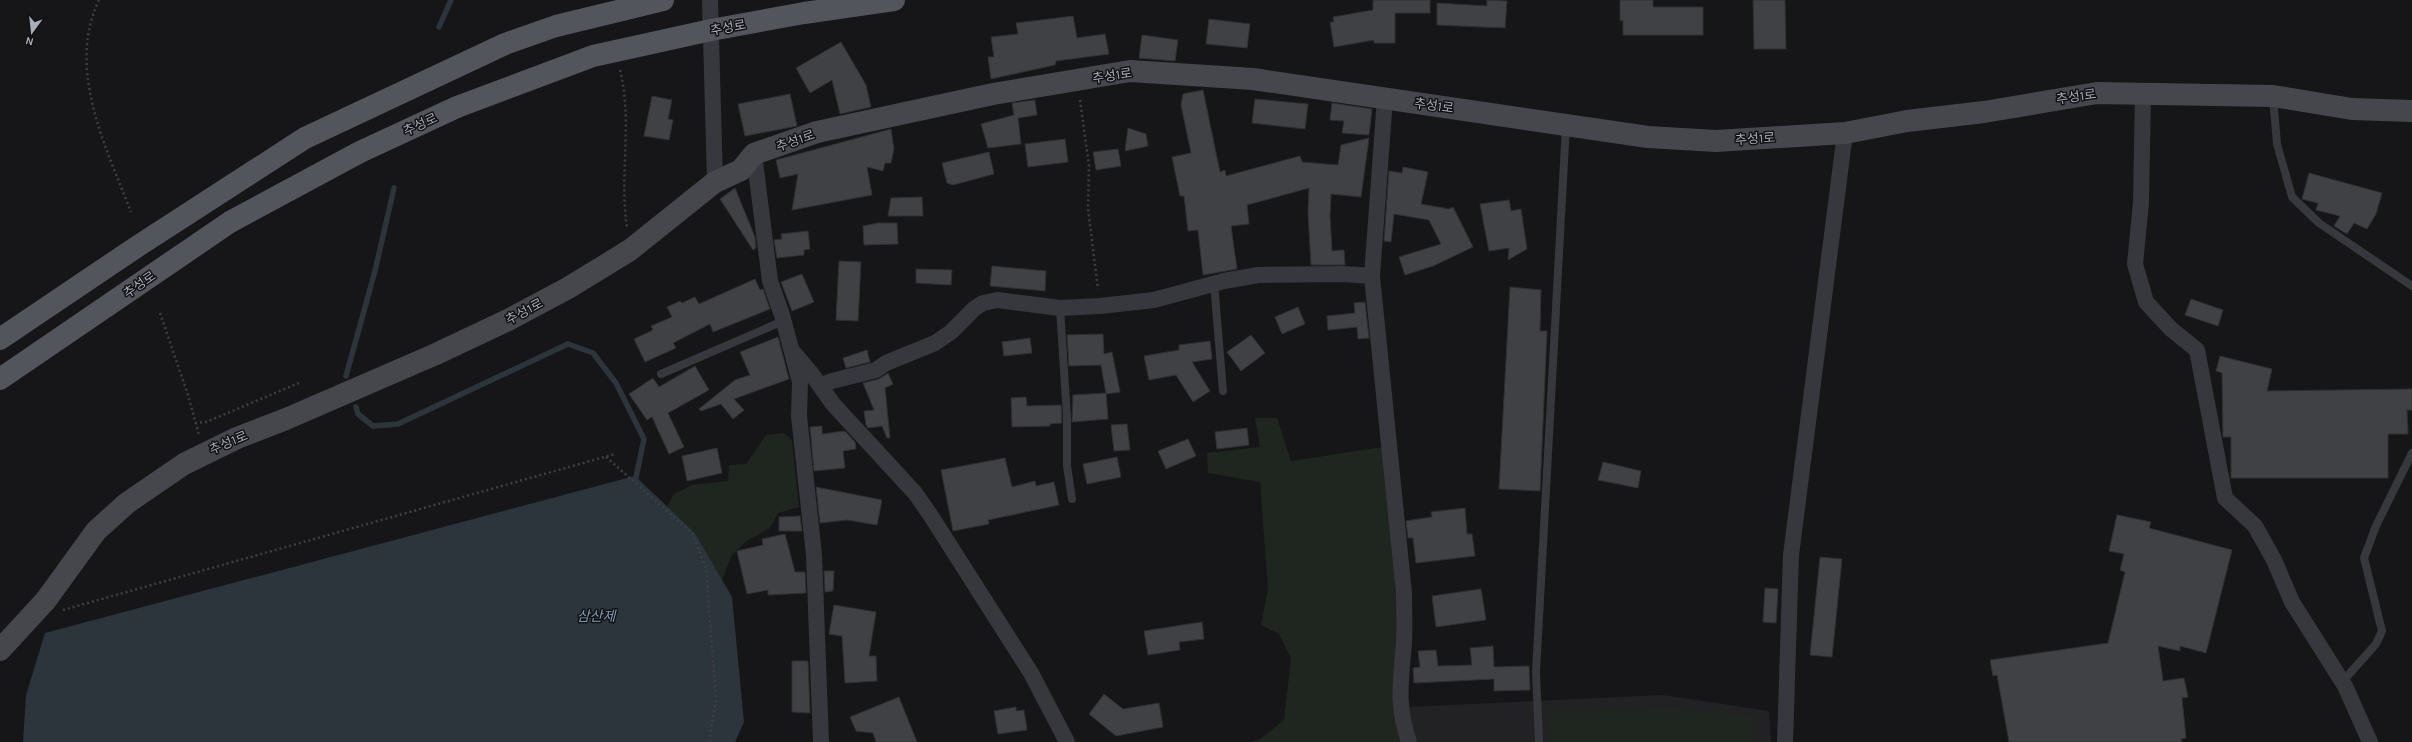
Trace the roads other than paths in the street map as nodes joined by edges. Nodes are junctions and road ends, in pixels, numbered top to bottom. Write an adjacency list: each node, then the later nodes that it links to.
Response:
1 (663, 0): 18 (main road)
2 (710, 0): 4 (street)
3 (894, 0): 4 (main road, 추성로)
4 (711, 30): 12 (street); 21 (main road, 추성로)
5 (2143, 93): 6 (street, 추성1로); 10 (street, 추성1로); 27 (street)
6 (2273, 96): 8 (street, 추성1로); 15 (lane)
7 (1385, 98): 9 (street, 추성1로); 11 (street, 추성1로); 13 (street)
8 (2412, 111)
9 (1566, 123): 10 (street, 추성1로); 31 (lane)
10 (1845, 133): 32 (street)
11 (754, 154): 12 (street, 추성1로); 17 (street)
12 (715, 182): 26 (street, 추성1로)
13 (1372, 276): 14 (street); 30 (street)
14 (1214, 283): 16 (street); 23 (lane)
15 (2412, 286)
16 (1060, 308): 22 (street); 25 (lane)
17 (783, 321): 19 (street); 20 (lane)
18 (0, 339)
19 (791, 350): 22 (street); 28 (street)
20 (661, 374)
21 (0, 379)
22 (820, 386): 29 (street)
23 (1223, 391)
24 (2412, 453): 27 (lane)
25 (1072, 499)
26 (0, 650)
27 (2342, 682): 33 (street)
28 (821, 742)
29 (1067, 742)
30 (1410, 742)
31 (1539, 742)
32 (1785, 742)
33 (2370, 742)

